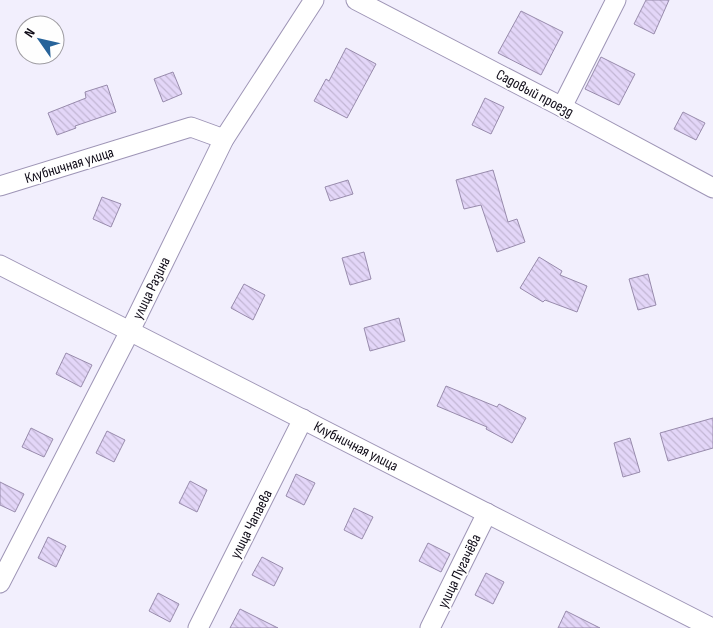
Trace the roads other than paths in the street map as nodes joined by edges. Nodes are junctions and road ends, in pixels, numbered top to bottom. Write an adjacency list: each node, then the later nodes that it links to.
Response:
1 (314, 0): 5 (street, улица Разина)
2 (356, 0): 4 (street, Садовый проезд)
3 (616, 0): 4 (street)
4 (562, 106): 7 (street, Садовый проезд)
5 (224, 139): 6 (street, Клубничная улица); 9 (street, улица Разина)
6 (0, 186)
7 (713, 188)
8 (0, 265): 9 (street, Клубничная улица)
9 (130, 331): 10 (street, Клубничная улица); 12 (street, улица Разина)
10 (304, 419): 11 (street, Клубничная улица); 14 (street, улица Чапаева)
11 (487, 513): 13 (street, Клубничная улица); 15 (street, улица Пугачёва)
12 (0, 583)
13 (685, 622): 16 (street, Клубничная улица)
14 (198, 628)
15 (430, 628)
16 (712, 628)

